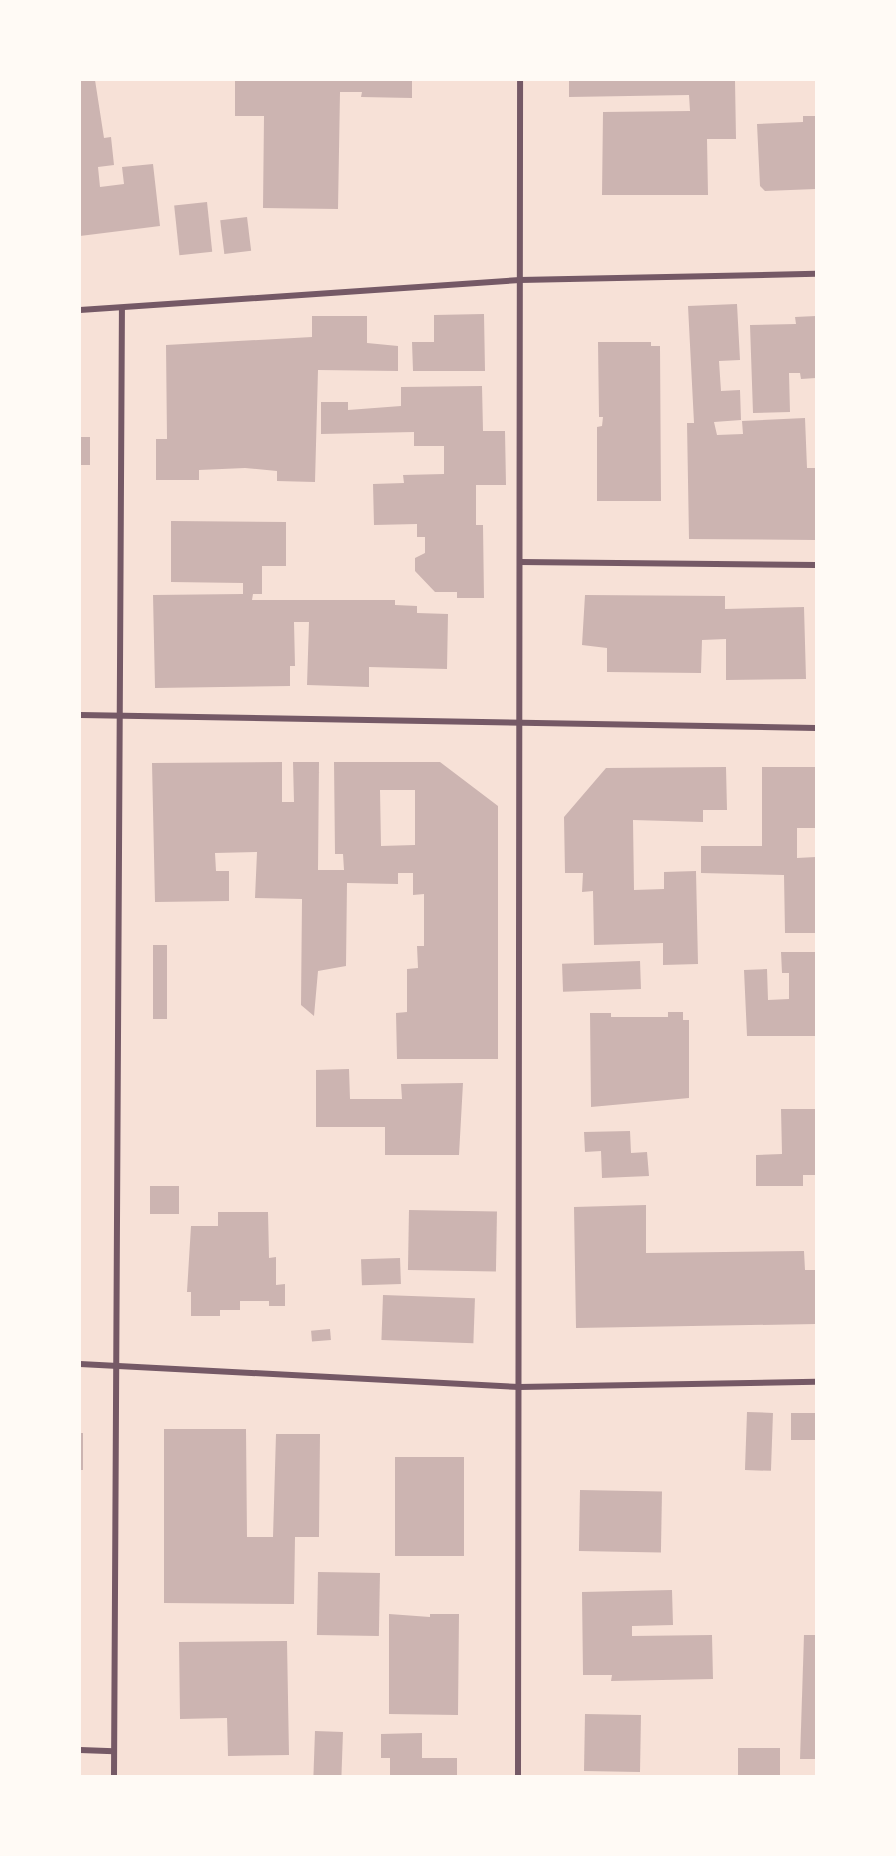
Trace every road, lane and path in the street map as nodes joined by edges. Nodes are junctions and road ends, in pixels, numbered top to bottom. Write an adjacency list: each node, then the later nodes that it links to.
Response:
1 (520, 80): 3 (street)
2 (816, 274): 3 (street)
3 (520, 280): 4 (street); 6 (street)
4 (122, 309): 5 (street); 9 (street)
5 (80, 310)
6 (520, 562): 7 (street); 10 (street)
7 (816, 565)
8 (80, 715): 9 (street)
9 (120, 715): 10 (street); 13 (street)
10 (519, 723): 11 (street); 15 (street)
11 (816, 728)
12 (80, 1364): 13 (street)
13 (116, 1364): 15 (street); 17 (street)
14 (816, 1382): 15 (street)
15 (519, 1387): 19 (street)
16 (80, 1750): 17 (street)
17 (114, 1751): 18 (street)
18 (114, 1776)
19 (518, 1776)

